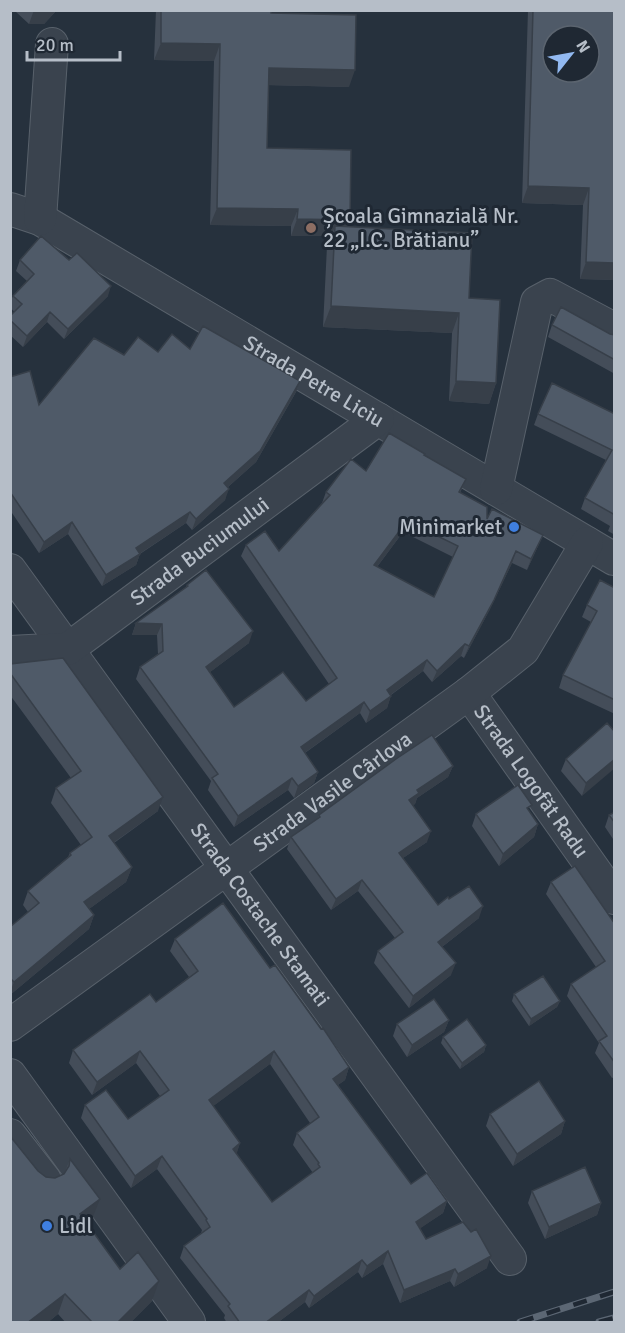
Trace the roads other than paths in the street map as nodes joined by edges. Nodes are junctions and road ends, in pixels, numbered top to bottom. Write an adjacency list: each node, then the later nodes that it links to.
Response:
1 (52, 44): 3 (street)
2 (10, 209): 3 (street, Strada Petre Liciu)
3 (40, 219): 5 (street, Strada Petre Liciu)
4 (615, 329): 6 (street)
5 (378, 419): 6 (street, Strada Petre Liciu); 10 (street, Strada Buciumului)
6 (496, 489): 7 (street, Strada Petre Liciu)
7 (587, 543): 8 (street, Strada Petre Liciu); 12 (street, Strada Vasile Cârlova)
8 (615, 559)
9 (10, 570): 10 (street, Strada Costache Stamati)
10 (68, 649): 11 (street); 13 (street, Strada Costache Stamati)
11 (10, 652)
12 (469, 693): 13 (street, Strada Vasile Cârlova); 14 (street, Strada Logofăt Radu)
13 (227, 868): 15 (street, Strada Vasile Cârlova); 19 (street, Strada Costache Stamati)
14 (615, 898)
15 (10, 1026)
16 (10, 1075): 20 (street)
17 (10, 1135): 18 (street)
18 (45, 1180)
19 (510, 1259)
20 (189, 1323)

